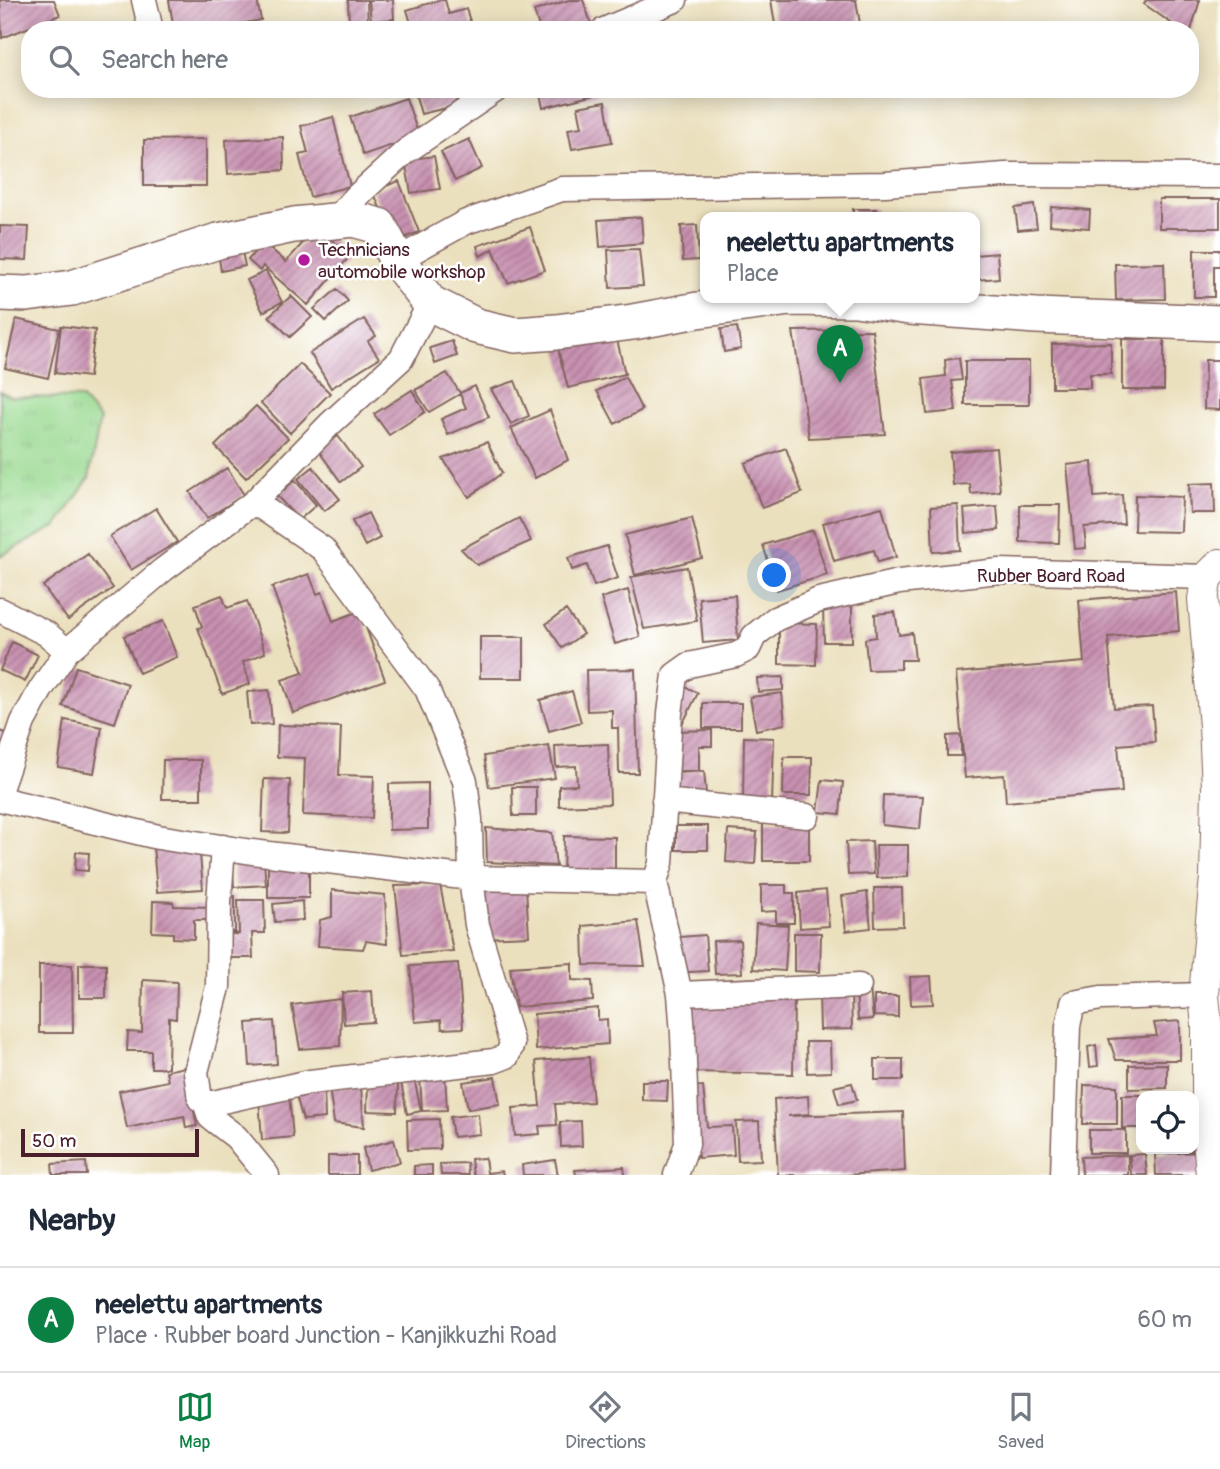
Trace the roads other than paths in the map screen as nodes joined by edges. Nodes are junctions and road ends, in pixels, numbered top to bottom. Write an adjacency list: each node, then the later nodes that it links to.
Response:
1 (145, 0): 3 (street)
2 (676, 0): 4 (street)
3 (149, 21)
4 (626, 21)
5 (484, 98): 7 (street)
6 (1220, 176): 8 (street)
7 (334, 221): 8 (main road); 9 (main road)
8 (397, 260): 10 (main road)
9 (0, 293)
10 (430, 303): 11 (main road); 14 (street)
11 (752, 303)
12 (882, 303): 13 (main road)
13 (1220, 323)
14 (254, 502): 17 (street); 24 (street)
15 (1213, 570): 21 (street, Rubber Board Road); 28 (street)
16 (0, 610): 17 (street)
17 (67, 651): 18 (street)
18 (12, 719): 19 (street)
19 (0, 789)
20 (0, 799): 23 (street)
21 (664, 801): 22 (street); 25 (street)
22 (807, 816)
23 (223, 847): 24 (street); 29 (street)
24 (471, 878): 25 (street); 29 (street)
25 (655, 882): 27 (street)
26 (859, 985): 27 (street)
27 (680, 994): 32 (street)
28 (1204, 995): 30 (street); 33 (street)
29 (205, 1102): 31 (street)
30 (1214, 1124): 34 (street)
31 (267, 1175)
32 (676, 1175)
33 (1063, 1175)
34 (1211, 1175)

